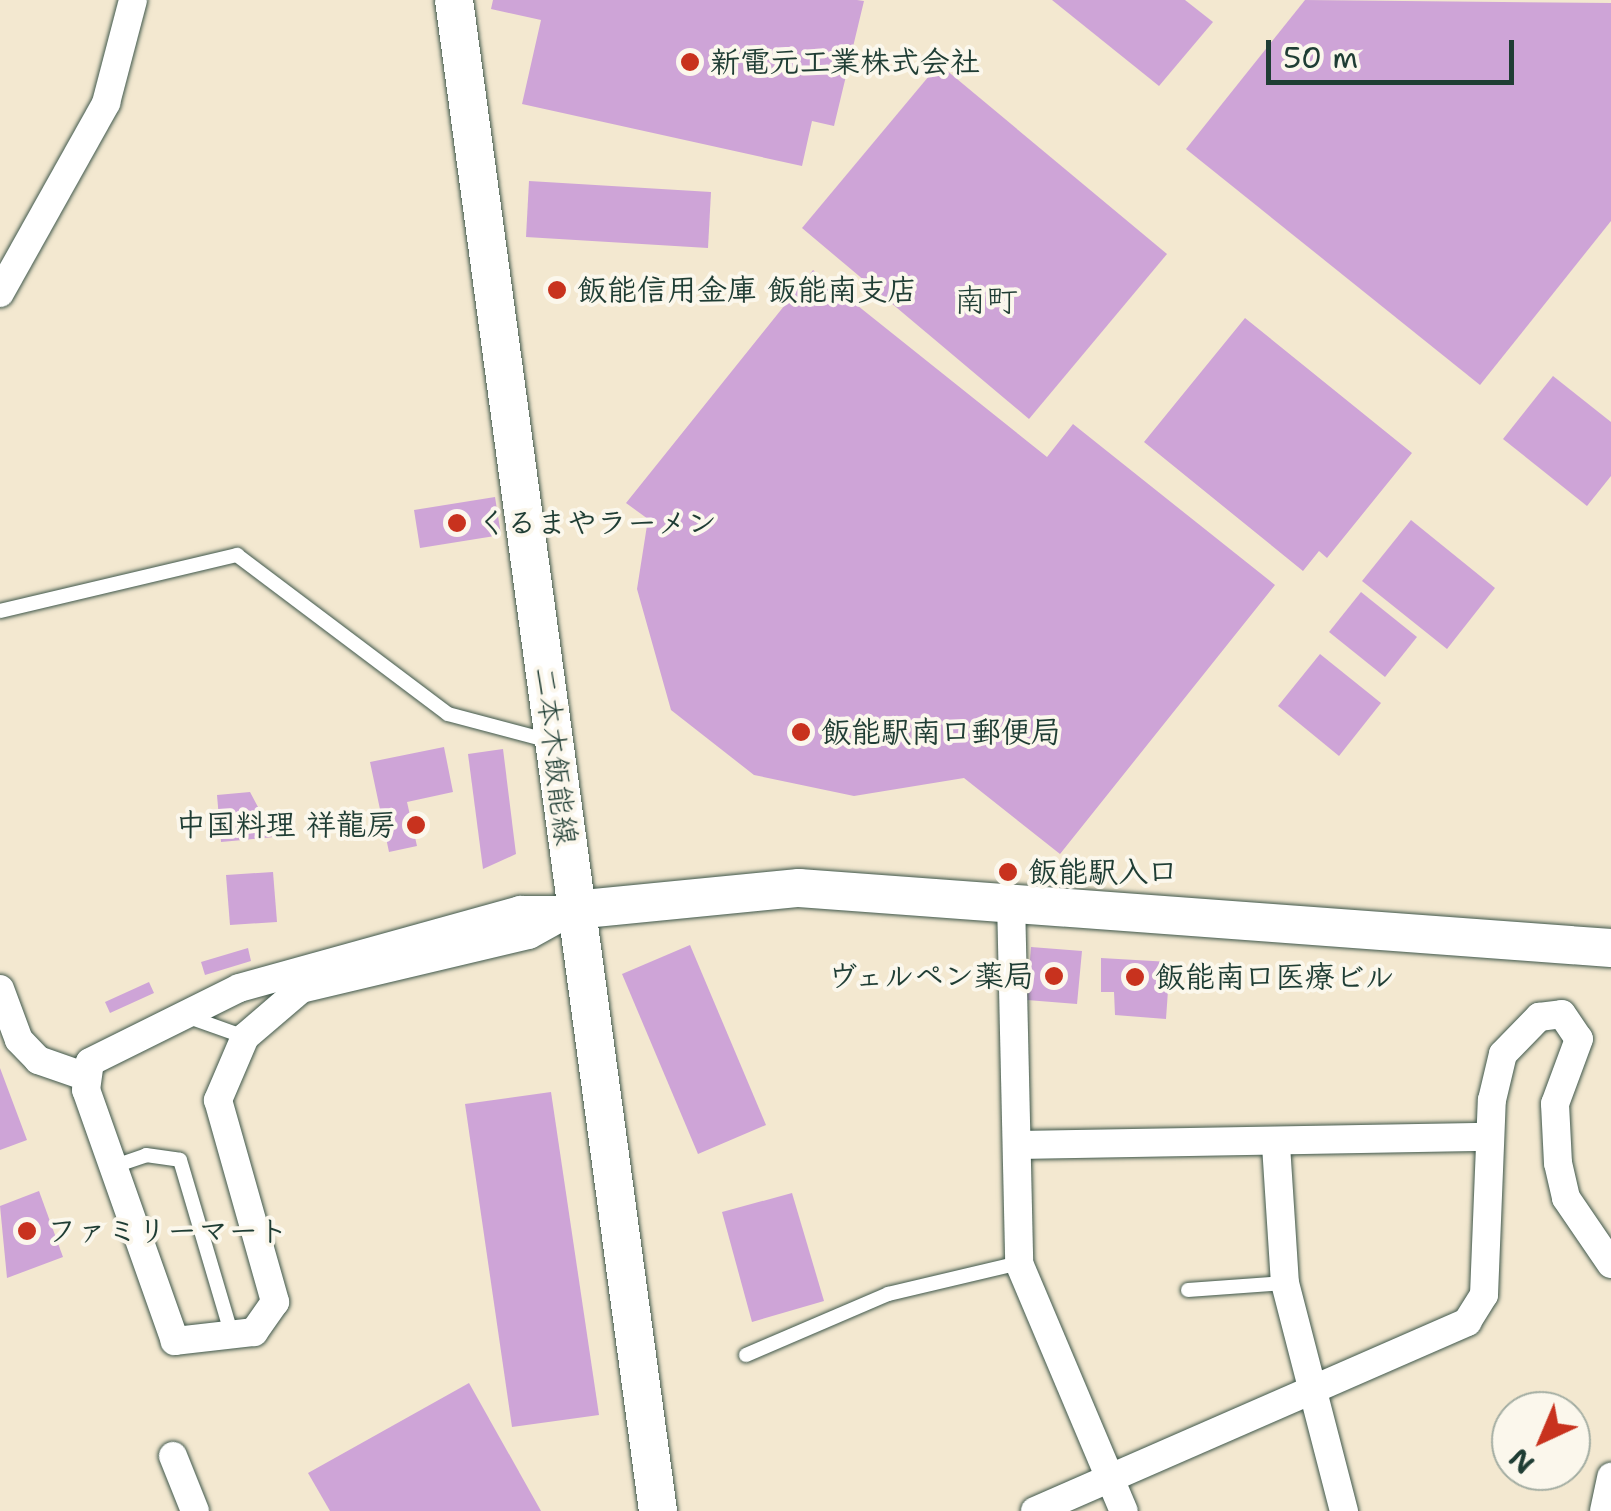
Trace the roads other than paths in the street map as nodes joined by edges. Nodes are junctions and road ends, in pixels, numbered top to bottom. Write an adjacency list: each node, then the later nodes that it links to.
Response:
1 (133, 0): 3 (street)
2 (454, 0): 5 (main road, 二本木飯能線)
3 (0, 292)
4 (0, 611): 5 (lane)
5 (554, 743): 7 (main road, 二本木飯能線)
6 (1011, 900): 7 (main road); 8 (main road); 14 (street)
7 (574, 910): 10 (street); 11 (street); 28 (main road, 二本木飯能線)
8 (1611, 948)
9 (0, 989): 12 (street)
10 (181, 1014): 11 (lane); 12 (street)
11 (245, 1037): 21 (street)
12 (84, 1076): 16 (street)
13 (1490, 1138): 15 (street); 18 (street); 23 (street)
14 (1018, 1145): 15 (street); 17 (street)
15 (1276, 1145): 19 (street)
16 (112, 1167): 21 (street); 21 (lane)
17 (1019, 1263): 22 (lane); 25 (street)
18 (1611, 1264)
19 (1285, 1283): 20 (lane); 23 (street)
20 (1188, 1290)
21 (232, 1336)
22 (746, 1355)
23 (1318, 1394): 25 (street); 31 (street)
24 (168, 1466): 27 (street)
25 (1116, 1474): 29 (street); 30 (street)
26 (1611, 1478): 32 (street)
27 (194, 1511)
28 (658, 1511)
29 (1035, 1511)
30 (1124, 1511)
31 (1344, 1511)
32 (1604, 1511)

